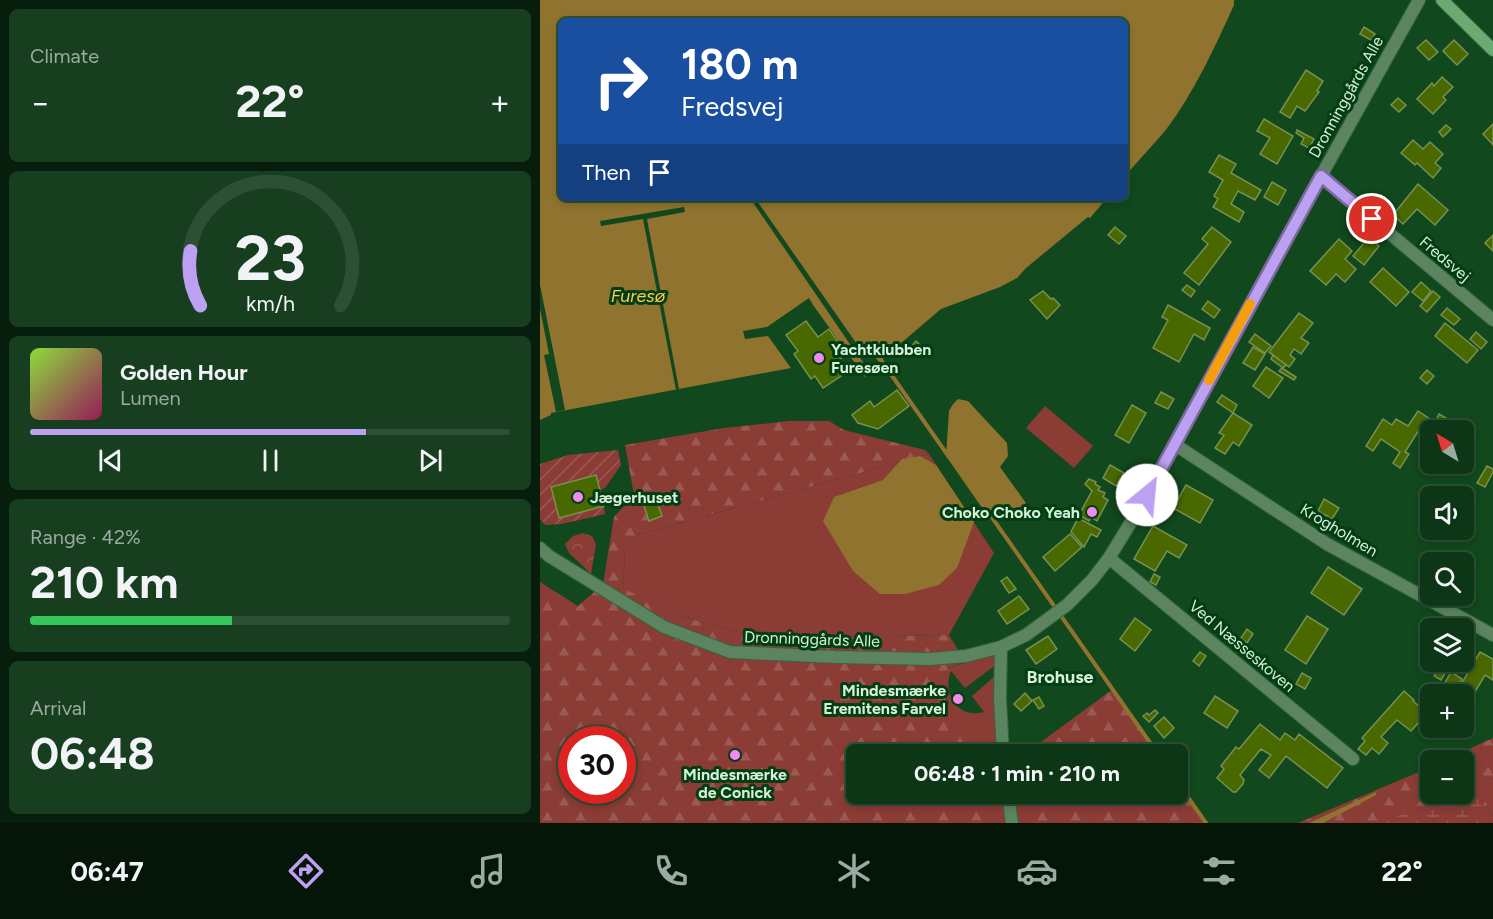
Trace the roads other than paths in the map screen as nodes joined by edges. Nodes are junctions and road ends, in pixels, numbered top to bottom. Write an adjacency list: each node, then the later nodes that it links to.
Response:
1 (1419, 0): 4 (street, Dronninggårds Alle)
2 (1442, 0): 3 (street)
3 (1493, 50)
4 (1321, 176): 5 (street, Fredsvej); 6 (street, Dronninggårds Alle)
5 (1493, 321)
6 (1173, 444): 8 (street, Dronninggårds Alle); 9 (street, Krogholmen)
7 (540, 548): 10 (street, Dronninggårds Alle)
8 (1109, 558): 10 (street, Dronninggårds Alle); 12 (street, Ved Næsseskoven)
9 (1493, 635)
10 (1001, 647): 11 (street)
11 (1002, 744)
12 (1353, 759)
13 (1009, 804): 14 (street)
14 (1012, 823)

